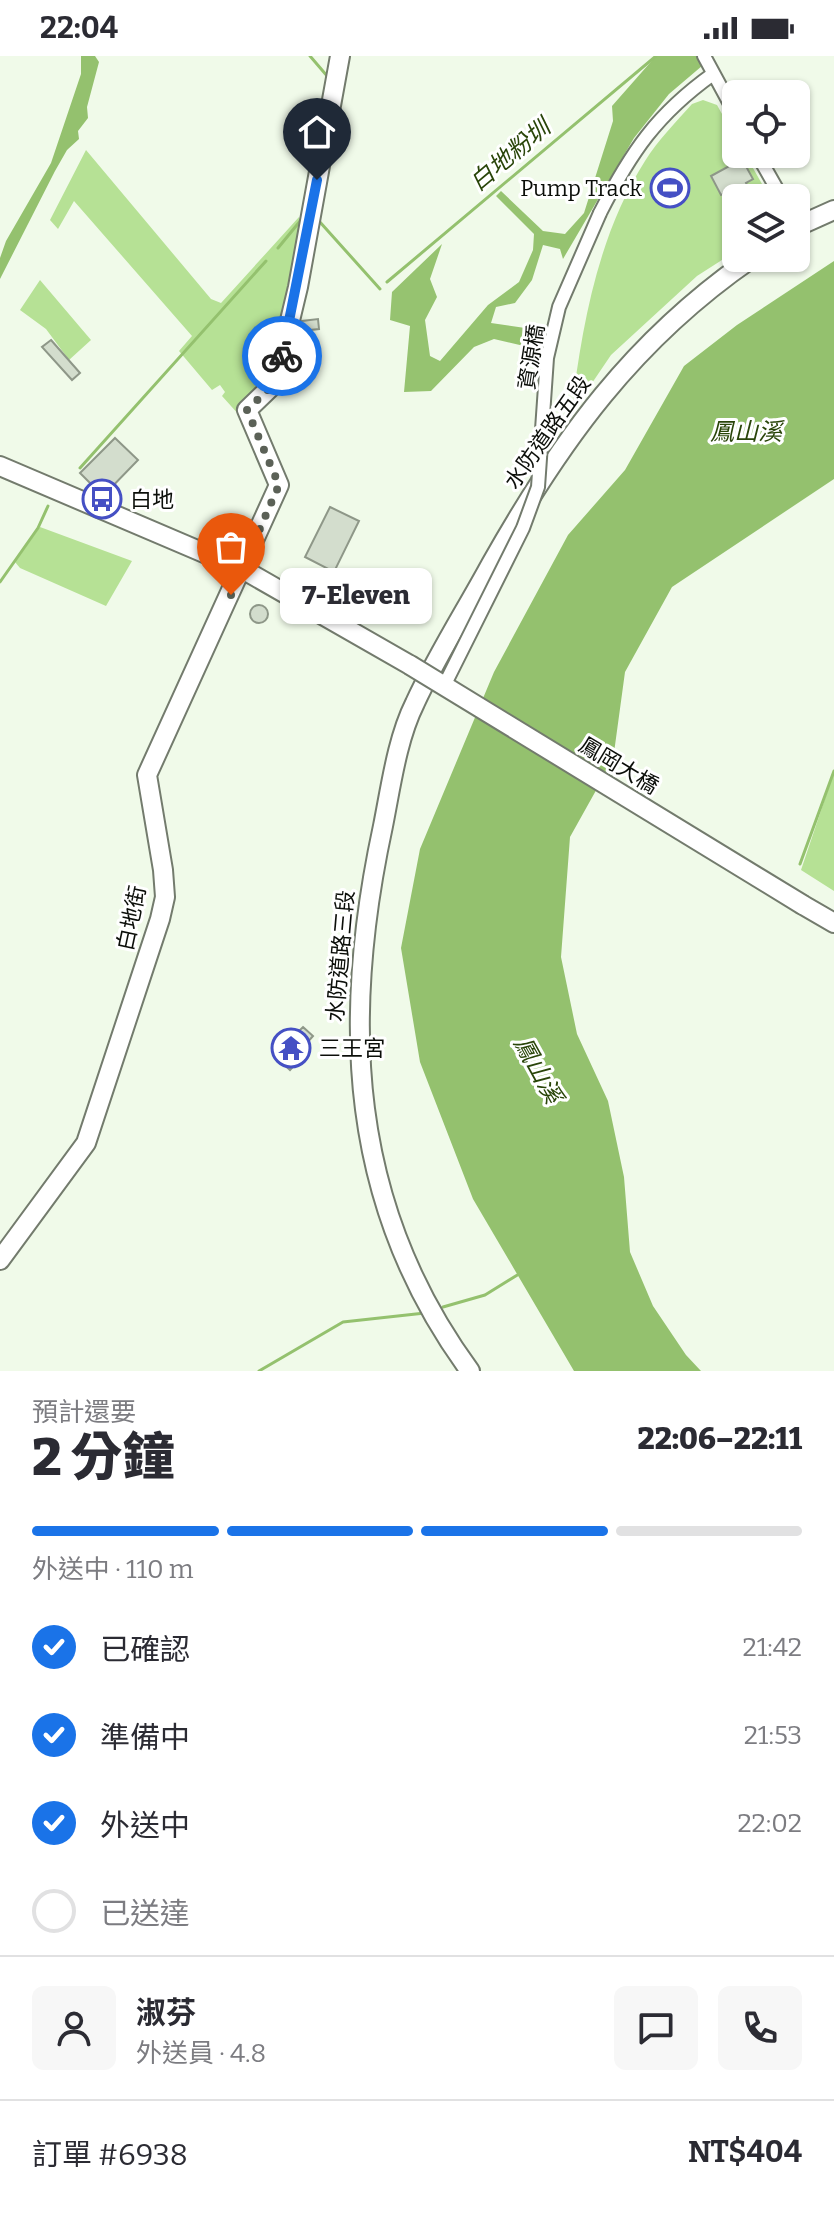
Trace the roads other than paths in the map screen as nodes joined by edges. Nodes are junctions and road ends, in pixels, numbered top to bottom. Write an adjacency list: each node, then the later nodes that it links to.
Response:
1 (340, 56): 9 (street, 白地街)
2 (704, 56): 3 (street)
3 (713, 74): 4 (street); 10 (street, 資源橋, bridge)
4 (722, 90)
5 (834, 210): 6 (street)
6 (810, 220)
7 (732, 272): 10 (street, 水防道路五段)
8 (0, 466): 9 (street, 鳳岡大橋)
9 (244, 570): 10 (street, 鳳岡大橋, bridge); 12 (street, 白地街)
10 (437, 680): 11 (street, 鳳岡大橋, bridge); 13 (street, 水防道路三段)
11 (834, 923)
12 (0, 1260)
13 (470, 1371)

